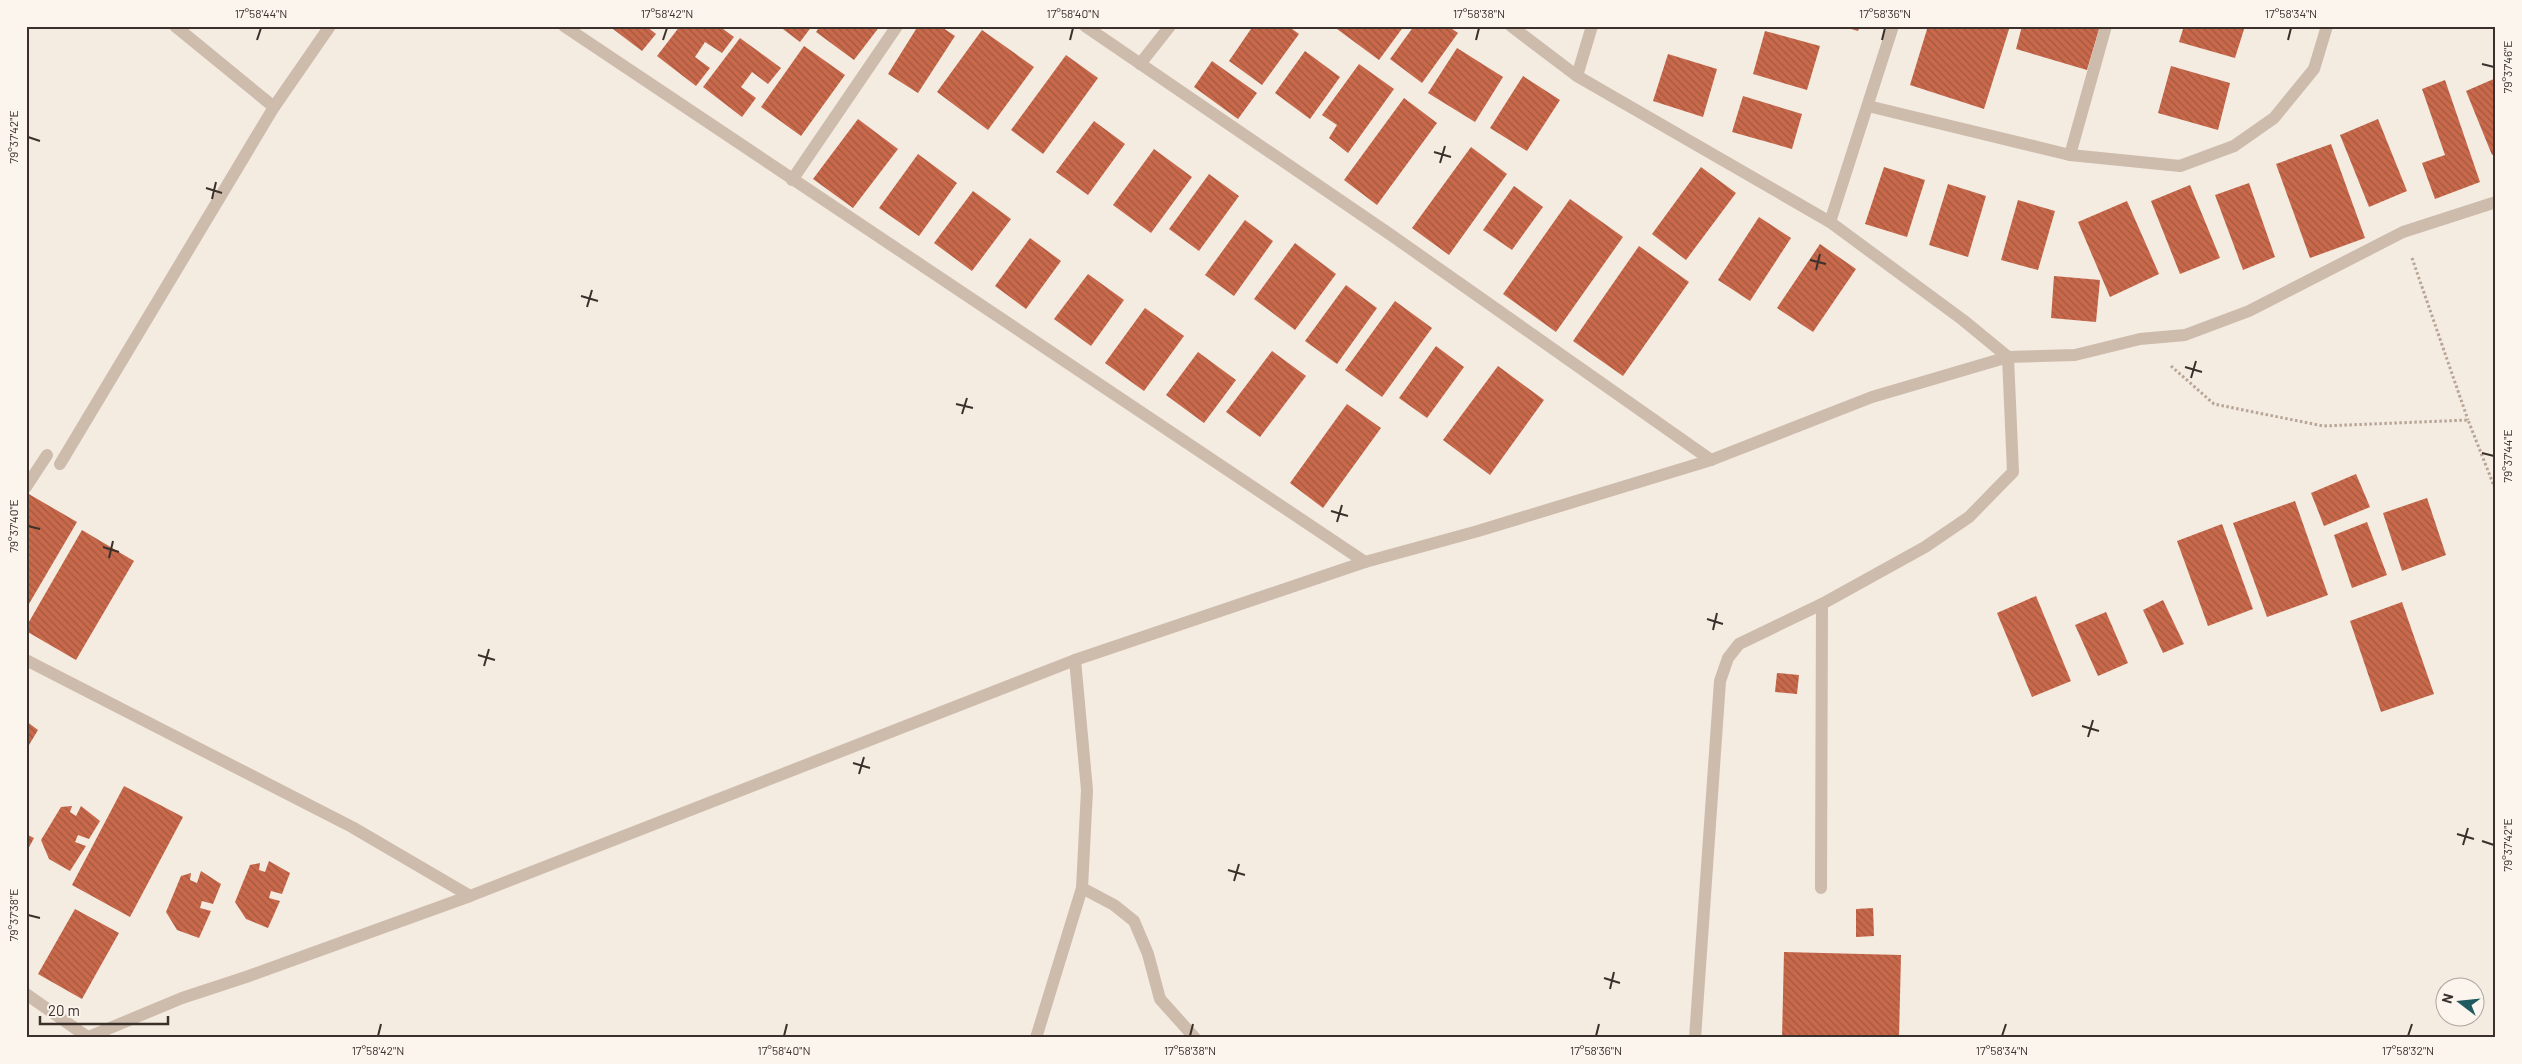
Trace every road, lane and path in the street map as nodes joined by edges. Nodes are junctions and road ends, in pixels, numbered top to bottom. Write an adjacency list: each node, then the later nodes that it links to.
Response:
1 (175, 26): 15 (street)
2 (330, 26): 15 (street)
3 (564, 26): 17 (street)
4 (897, 26): 17 (street)
5 (1085, 26): 12 (street)
6 (1170, 26): 12 (street)
7 (1511, 26): 13 (street)
8 (1592, 26): 13 (street)
9 (1893, 26): 14 (street)
10 (2106, 26): 16 (street)
11 (2327, 26): 16 (street)
12 (1140, 64): 25 (street)
13 (1577, 76): 19 (street)
14 (1868, 106): 16 (street); 19 (street)
15 (274, 107): 26 (street)
16 (2070, 155)
17 (792, 180): 29 (street)
18 (2496, 202): 20 (street)
19 (1830, 222): 22 (street)
20 (2403, 232): 21 (street); 23 (path)
21 (2140, 339): 22 (street); 23 (path)
22 (2008, 357): 25 (street); 30 (street)
23 (2468, 420): 28 (path)
24 (47, 455): 27 (street)
25 (1711, 460): 29 (street)
26 (60, 464)
27 (26, 487)
28 (2496, 491)
29 (1365, 562): 32 (street)
30 (1822, 604): 34 (street); 40 (street)
31 (26, 660): 35 (street)
32 (1075, 660): 33 (street); 35 (street)
33 (1082, 888): 38 (street); 39 (street)
34 (1821, 888)
35 (470, 896): 37 (street)
36 (26, 994): 37 (street)
37 (88, 1037)
38 (1036, 1038)
39 (1195, 1038)
40 (1695, 1038)

